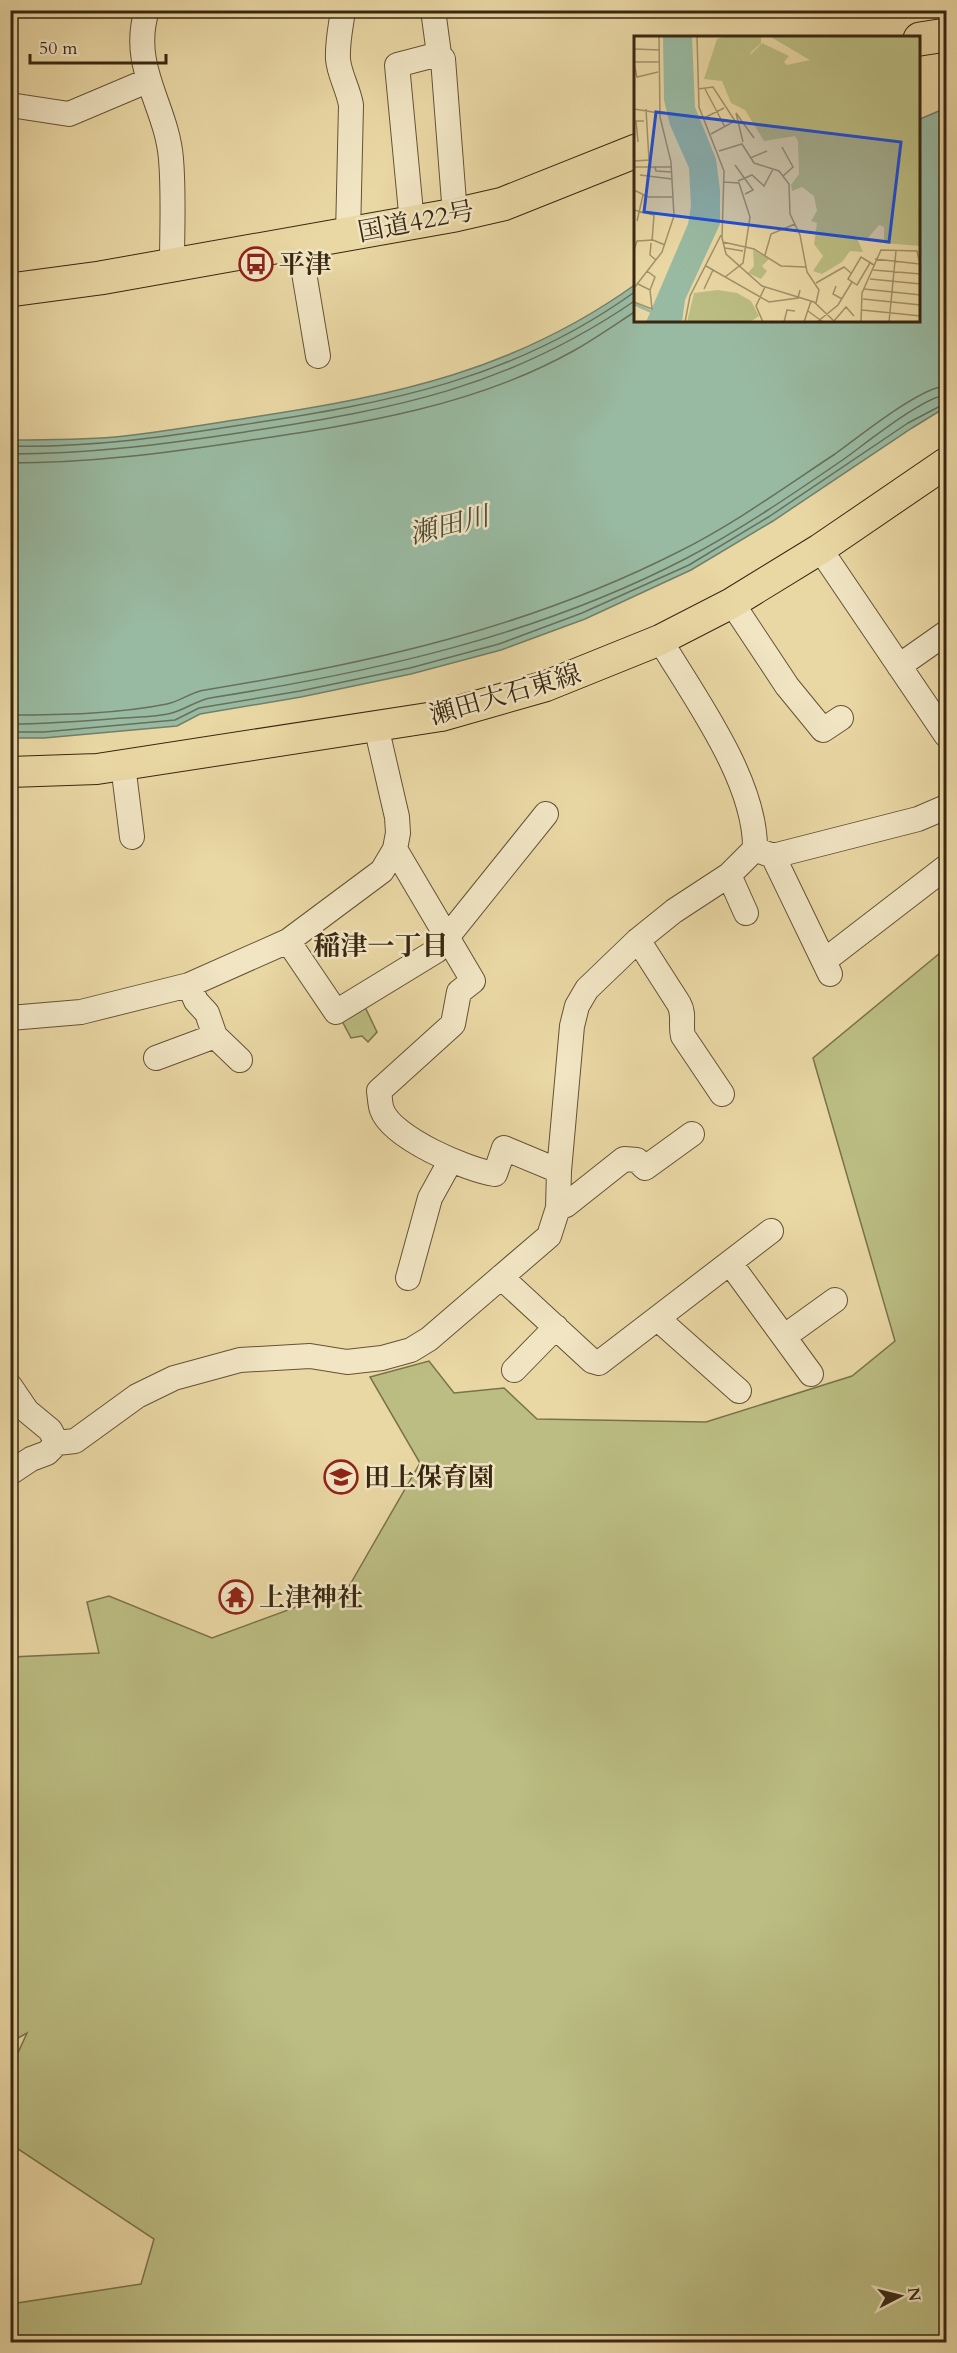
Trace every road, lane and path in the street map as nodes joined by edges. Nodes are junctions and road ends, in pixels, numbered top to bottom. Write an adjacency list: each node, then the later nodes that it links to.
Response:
1 (147, 10): 7 (street)
2 (343, 10): 12 (street)
3 (433, 10): 6 (street)
4 (946, 35): 5 (highway)
5 (921, 39)
6 (439, 54): 10 (street); 11 (street)
7 (147, 81): 8 (street); 14 (street)
8 (10, 105)
9 (634, 152): 10 (highway, 国道422号)
10 (455, 215): 11 (highway, 国道422号)
11 (412, 223): 12 (highway, 国道422号)
12 (348, 235): 13 (highway, 国道422号)
13 (299, 243): 14 (highway, 国道422号); 16 (street)
14 (172, 265): 15 (highway, 国道422号)
15 (10, 290)
16 (318, 356)
17 (946, 463): 18 (main road, 瀬田大石東線)
18 (820, 549): 19 (main road, 瀬田大石東線); 22 (street)
19 (732, 603): 21 (main road, 瀬田大石東線); 23 (street)
20 (946, 633): 22 (street)
21 (660, 640): 24 (main road, 瀬田大石東線); 32 (street)
22 (899, 666): 25 (street)
23 (841, 718)
24 (376, 726): 26 (main road, 瀬田大石東線); 31 (street)
25 (946, 735)
26 (123, 765): 27 (main road, 瀬田大石東線); 30 (street)
27 (10, 772)
28 (946, 807): 32 (street)
29 (546, 814): 36 (street)
30 (132, 837)
31 (395, 849): 36 (street); 38 (street)
32 (764, 853): 33 (street); 34 (street)
33 (946, 867)
34 (729, 875): 35 (street); 37 (street)
35 (746, 913)
36 (447, 936): 38 (street); 46 (street)
37 (638, 940): 44 (street); 47 (street)
38 (288, 941): 39 (street)
39 (189, 985): 40 (street); 41 (street)
40 (10, 1018)
41 (215, 1036): 42 (street); 43 (street)
42 (156, 1058)
43 (240, 1060)
44 (722, 1094)
45 (692, 1134): 48 (street)
46 (451, 1160): 47 (street); 52 (street)
47 (559, 1171): 48 (street)
48 (558, 1208): 51 (street)
49 (771, 1231): 50 (street)
50 (730, 1263): 54 (street); 56 (street)
51 (501, 1277): 55 (street); 61 (street)
52 (408, 1278)
53 (835, 1300): 56 (street)
54 (658, 1319): 55 (street); 60 (street)
55 (556, 1328): 57 (street)
56 (785, 1336): 58 (street)
57 (514, 1370)
58 (811, 1374)
59 (10, 1386): 61 (street)
60 (739, 1391)
61 (57, 1443): 62 (street)
62 (10, 1473)

